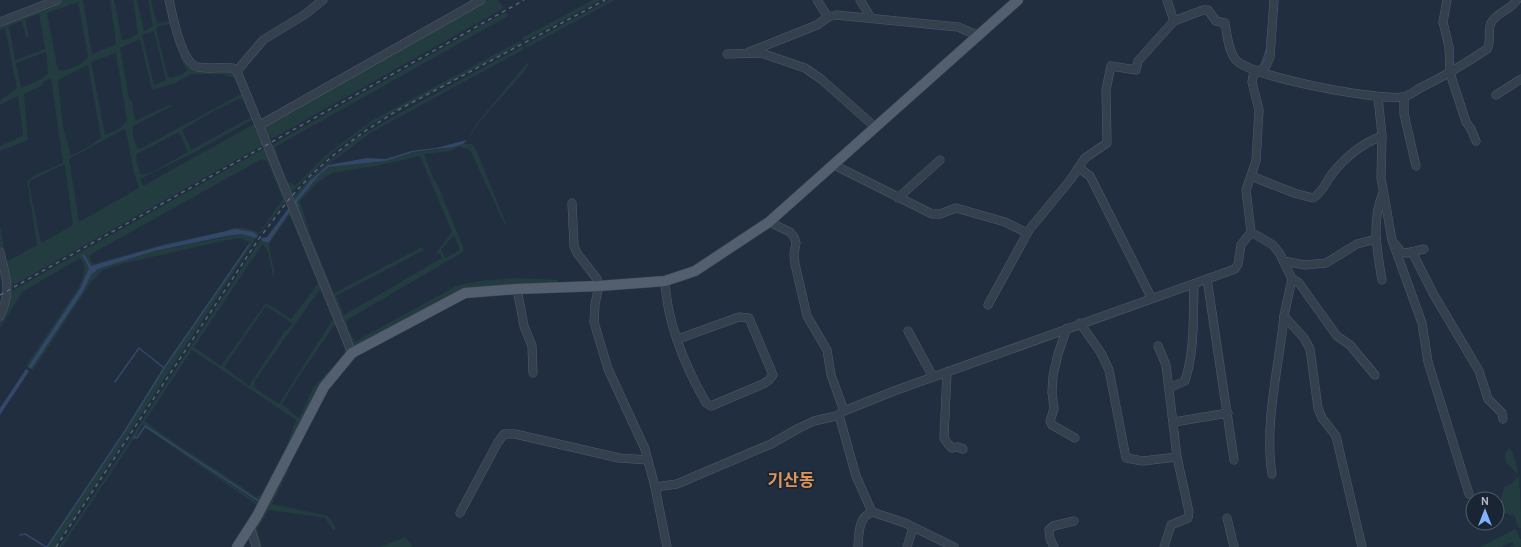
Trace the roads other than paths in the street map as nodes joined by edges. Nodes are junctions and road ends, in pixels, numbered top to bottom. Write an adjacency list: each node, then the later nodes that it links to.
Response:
1 (57, 0): 16 (street)
2 (169, 0): 21 (street)
3 (323, 0): 21 (street)
4 (481, 0): 27 (street)
5 (817, 0): 13 (street)
6 (860, 0): 14 (street)
7 (1018, 0): 17 (main road)
8 (1167, 0): 15 (street)
9 (1274, 0): 20 (street)
10 (1447, 0): 22 (street)
11 (1518, 0): 12 (street); 22 (street)
12 (1521, 5)
13 (828, 17): 14 (street); 18 (street)
14 (871, 18): 17 (street)
15 (1174, 21): 20 (street); 34 (street)
16 (0, 22)
17 (979, 36): 28 (main road)
18 (749, 52): 19 (street); 28 (street)
19 (727, 54)
20 (1260, 70): 25 (street); 35 (street)
21 (237, 72): 27 (street)
22 (1450, 73): 26 (street); 30 (street)
23 (1521, 79): 24 (street)
24 (1496, 95)
25 (1378, 97): 26 (street); 29 (street)
26 (1404, 97): 33 (street)
27 (260, 125): 64 (street)
28 (875, 127): 32 (main road)
29 (1382, 136): 35 (street); 36 (street)
30 (1476, 141)
31 (940, 160): 37 (street)
32 (834, 165): 37 (street); 39 (main road)
33 (1416, 166)
34 (1079, 168): 41 (street); 55 (street)
35 (1251, 176): 40 (street)
36 (1383, 194): 42 (street); 43 (street)
37 (898, 198): 41 (street)
38 (572, 203): 53 (street)
39 (769, 222): 49 (main road); 70 (street)
40 (1251, 232): 47 (street); 48 (street)
41 (1028, 233): 56 (street)
42 (1376, 239): 47 (street); 51 (street)
43 (1392, 240): 46 (street); 81 (street)
44 (1424, 249): 46 (street)
45 (0, 252): 57 (street)
46 (1412, 252): 72 (street)
47 (1283, 261): 50 (street)
48 (1207, 279): 52 (street); 71 (street)
49 (665, 280): 53 (main road); 62 (street)
50 (1292, 280): 58 (street); 67 (street)
51 (1382, 280)
52 (1194, 284): 55 (street); 69 (street)
53 (599, 286): 54 (main road); 77 (street)
54 (516, 288): 64 (main road); 66 (street)
55 (1151, 298): 59 (street)
56 (988, 305)
57 (0, 316)
58 (1284, 316): 79 (street); 97 (street)
59 (1080, 323): 60 (street); 76 (street)
60 (1067, 328): 65 (street); 74 (street)
61 (908, 330): 68 (street)
62 (678, 339): 62 (street)
63 (1158, 346): 69 (street)
64 (352, 353): 86 (main road)
65 (947, 372): 68 (street); 75 (street)
66 (533, 373)
67 (1375, 375)
68 (933, 377): 70 (street)
69 (1169, 388): 73 (street)
70 (842, 413): 80 (street); 82 (street)
71 (1228, 413): 73 (street); 78 (street)
72 (1503, 419)
73 (1174, 422): 76 (street)
74 (1075, 438)
75 (963, 449)
76 (1177, 457): 95 (street)
77 (648, 460): 80 (street); 83 (street)
78 (1234, 460)
79 (1272, 474)
80 (656, 487): 90 (street)
81 (1469, 491)
82 (872, 512): 87 (street); 91 (street)
83 (460, 513)
84 (1227, 518): 96 (street)
85 (1074, 521): 94 (street)
86 (250, 526): 88 (main road); 89 (street)
87 (913, 528): 92 (street); 93 (street)
88 (237, 547)
89 (256, 547)
90 (667, 547)
91 (858, 547)
92 (907, 547)
93 (954, 547)
94 (1054, 547)
95 (1164, 547)
96 (1234, 547)
97 (1362, 547)

